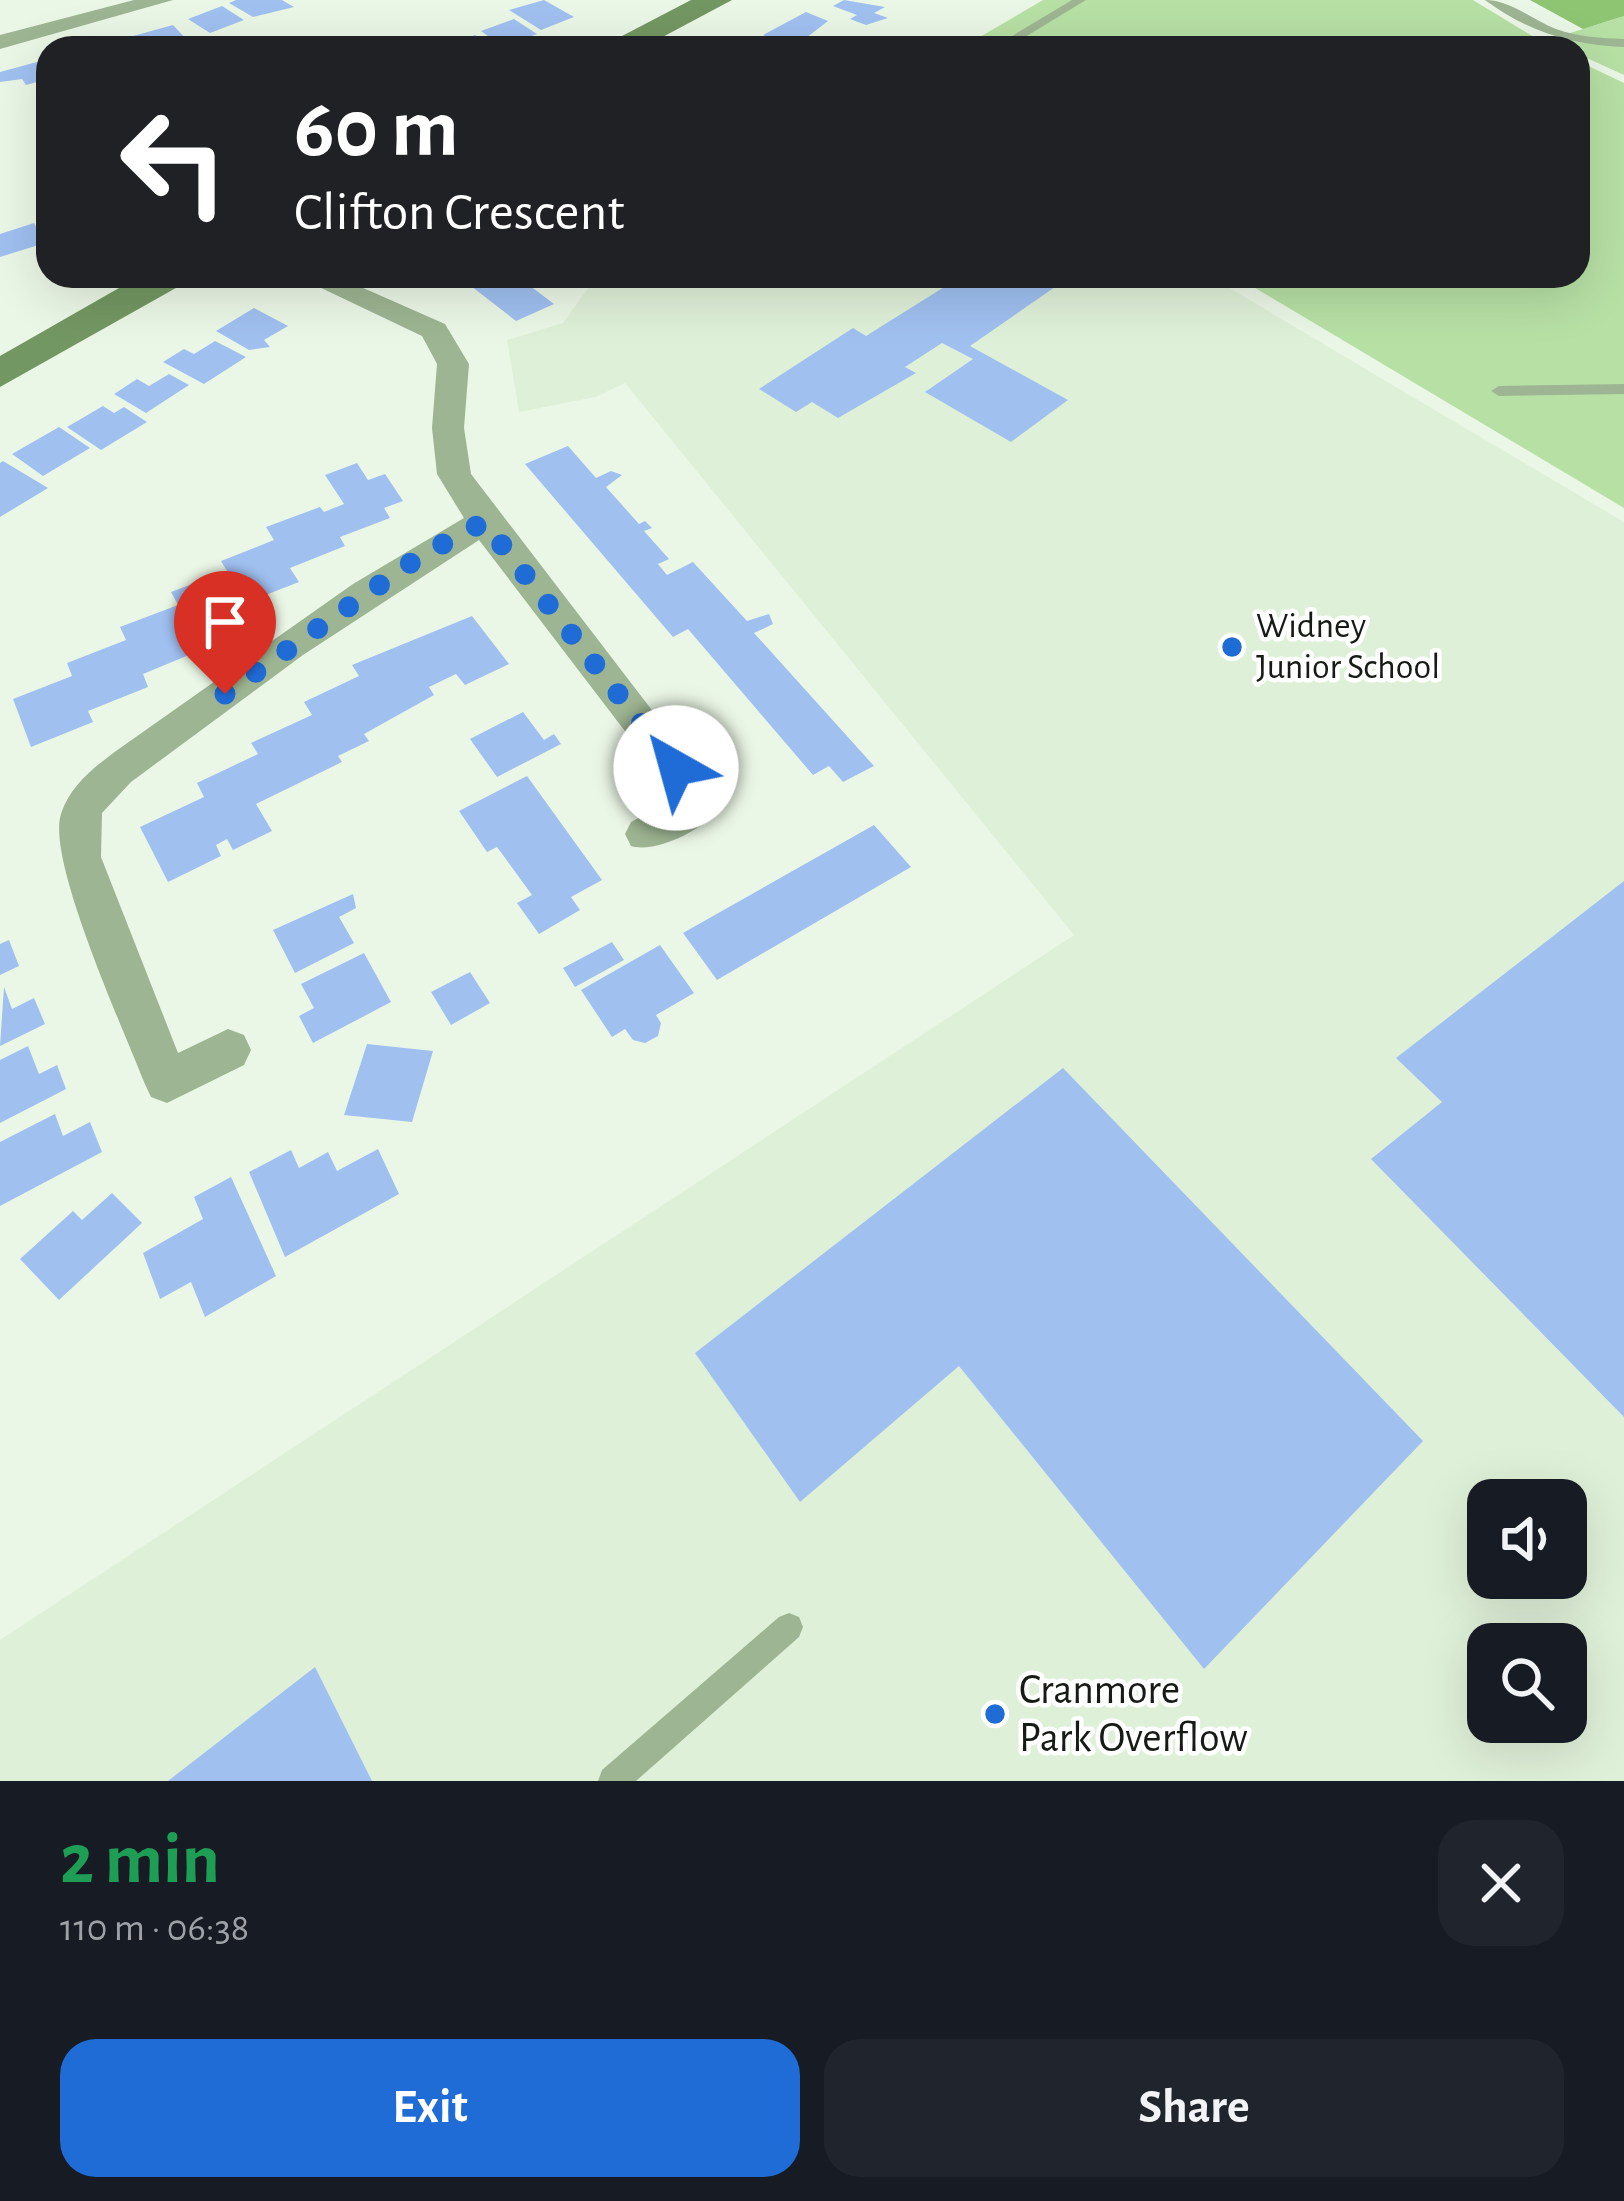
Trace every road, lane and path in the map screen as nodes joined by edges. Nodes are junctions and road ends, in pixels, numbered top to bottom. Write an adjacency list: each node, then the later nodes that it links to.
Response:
1 (161, 0): 9 (street)
2 (716, 0): 5 (street)
3 (1080, 0): 6 (lane)
4 (1491, 0): 7 (lane)
5 (641, 36)
6 (1018, 36)
7 (1563, 36)
8 (1590, 40): 10 (lane)
9 (0, 42)
10 (1624, 43)
11 (148, 288): 13 (street)
12 (338, 288): 16 (street)
13 (0, 374)
14 (1624, 388): 15 (lane)
15 (1499, 392)
16 (484, 522): 17 (street); 18 (street)
17 (645, 834)
18 (228, 1050)
19 (789, 1627): 20 (lane)
20 (613, 1781)

